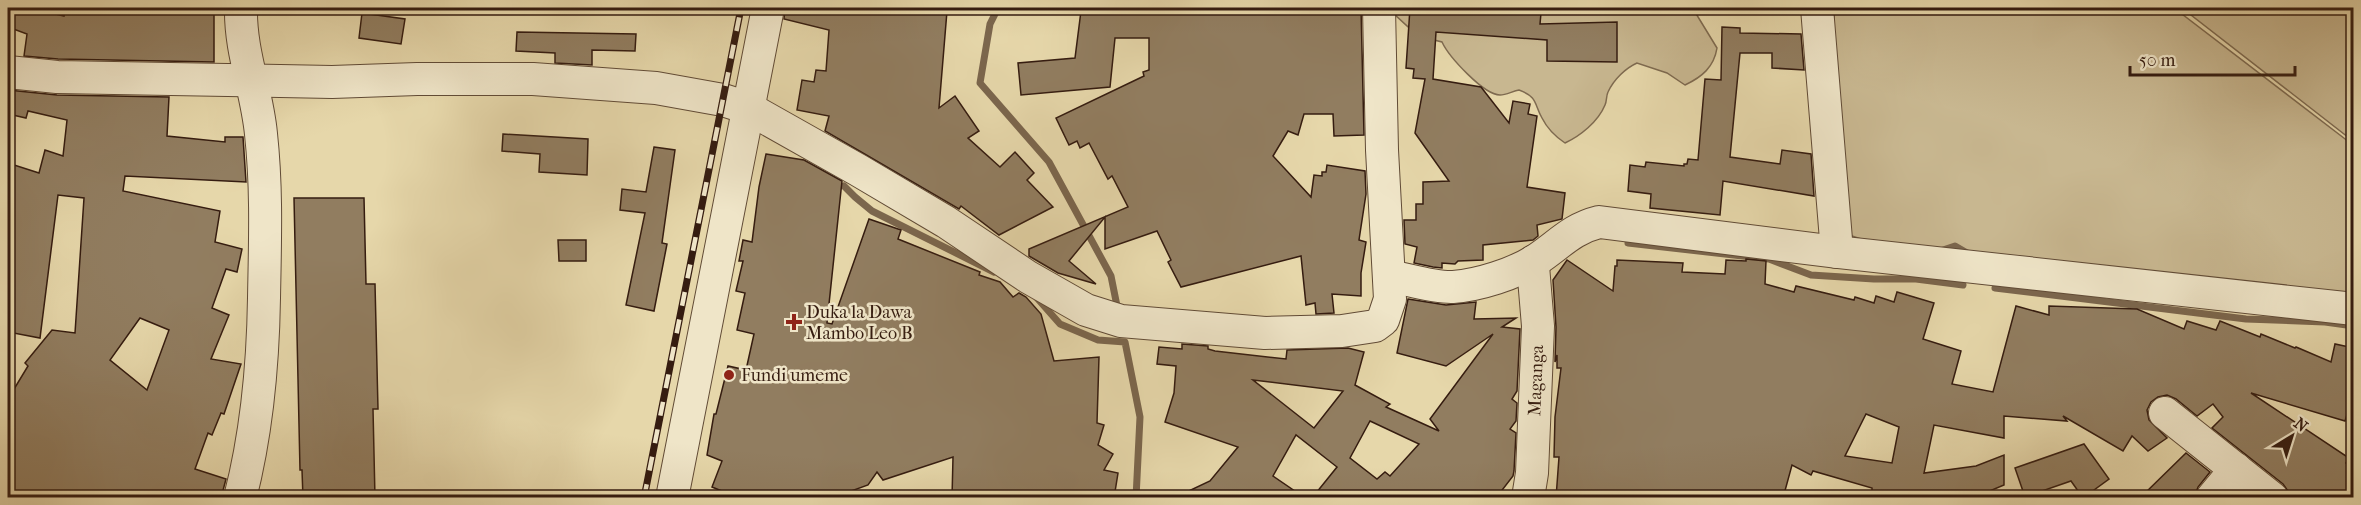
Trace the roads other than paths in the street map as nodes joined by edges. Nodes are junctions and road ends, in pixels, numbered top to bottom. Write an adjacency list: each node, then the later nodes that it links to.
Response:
1 (241, 8): 6 (street)
2 (768, 8): 7 (street)
3 (1379, 8): 10 (street)
4 (1817, 8): 8 (street)
5 (8, 72): 6 (street)
6 (249, 80): 7 (street); 14 (street)
7 (748, 108): 10 (street); 15 (street)
8 (1837, 252): 9 (street); 11 (street)
9 (1534, 261): 10 (street); 16 (street, Maganga)
10 (1389, 276)
11 (2354, 309)
12 (2165, 413): 13 (street)
13 (2236, 469): 17 (street); 18 (street)
14 (240, 498)
15 (672, 498)
16 (1528, 498)
17 (2212, 498)
18 (2272, 498)

